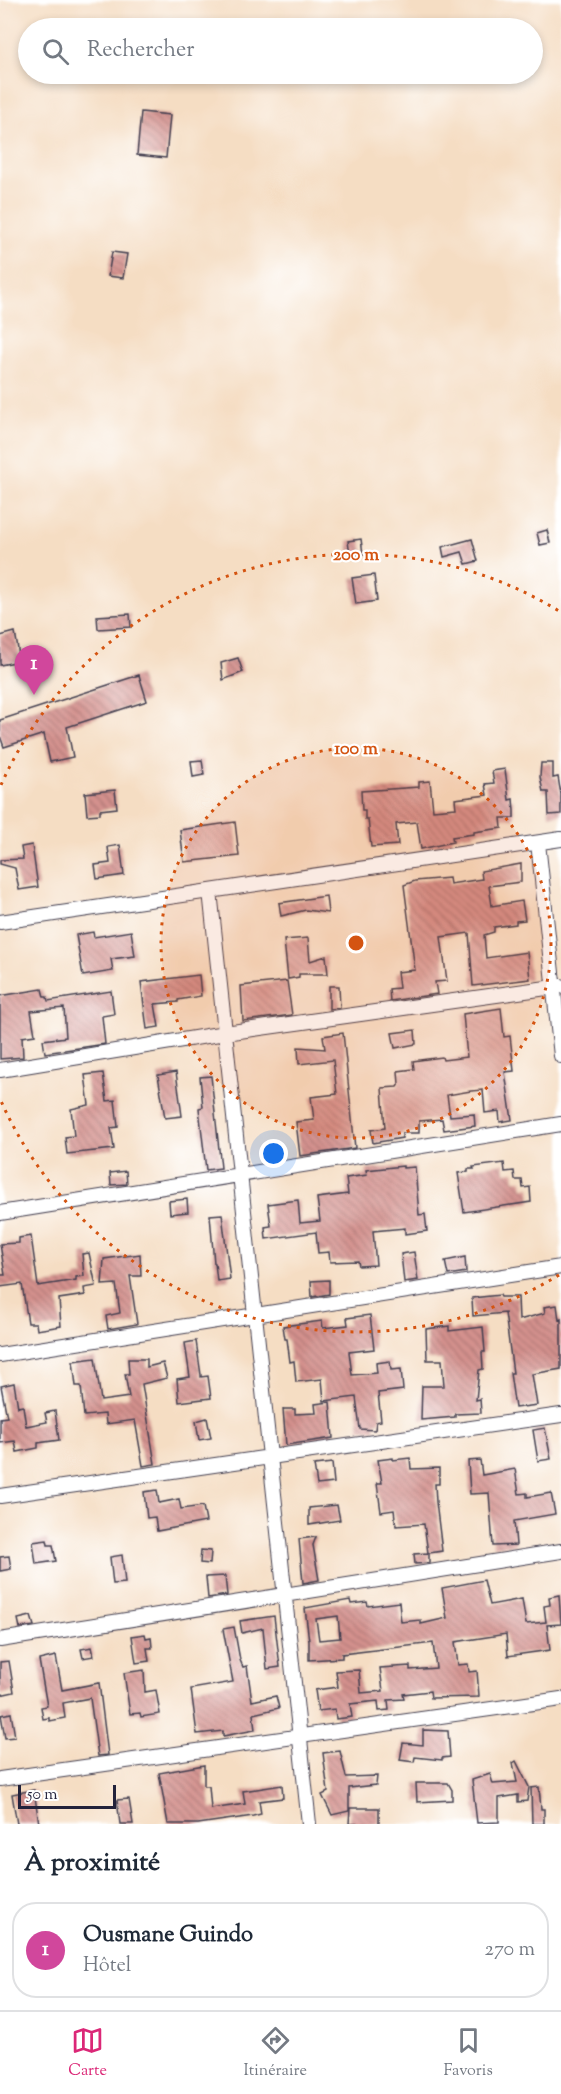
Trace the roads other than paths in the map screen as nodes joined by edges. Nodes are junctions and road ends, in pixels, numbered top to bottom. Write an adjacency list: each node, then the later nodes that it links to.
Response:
1 (561, 839): 2 (street)
2 (538, 843): 3 (street); 5 (street)
3 (210, 891): 4 (street); 6 (street)
4 (0, 922)
5 (557, 987): 6 (street); 7 (street)
6 (225, 1033): 8 (street); 10 (street)
7 (561, 1056)
8 (0, 1070)
9 (561, 1124): 10 (street)
10 (240, 1175): 11 (street); 13 (street)
11 (0, 1213)
12 (561, 1267): 13 (street)
13 (255, 1315): 14 (street); 16 (street)
14 (0, 1355)
15 (561, 1415): 16 (street)
16 (270, 1456): 17 (street); 19 (street)
17 (0, 1496)
18 (561, 1551): 19 (street)
19 (284, 1595): 20 (street); 22 (street)
20 (0, 1640)
21 (561, 1699): 22 (street)
22 (298, 1736): 23 (street); 24 (street)
23 (0, 1779)
24 (309, 1824)

